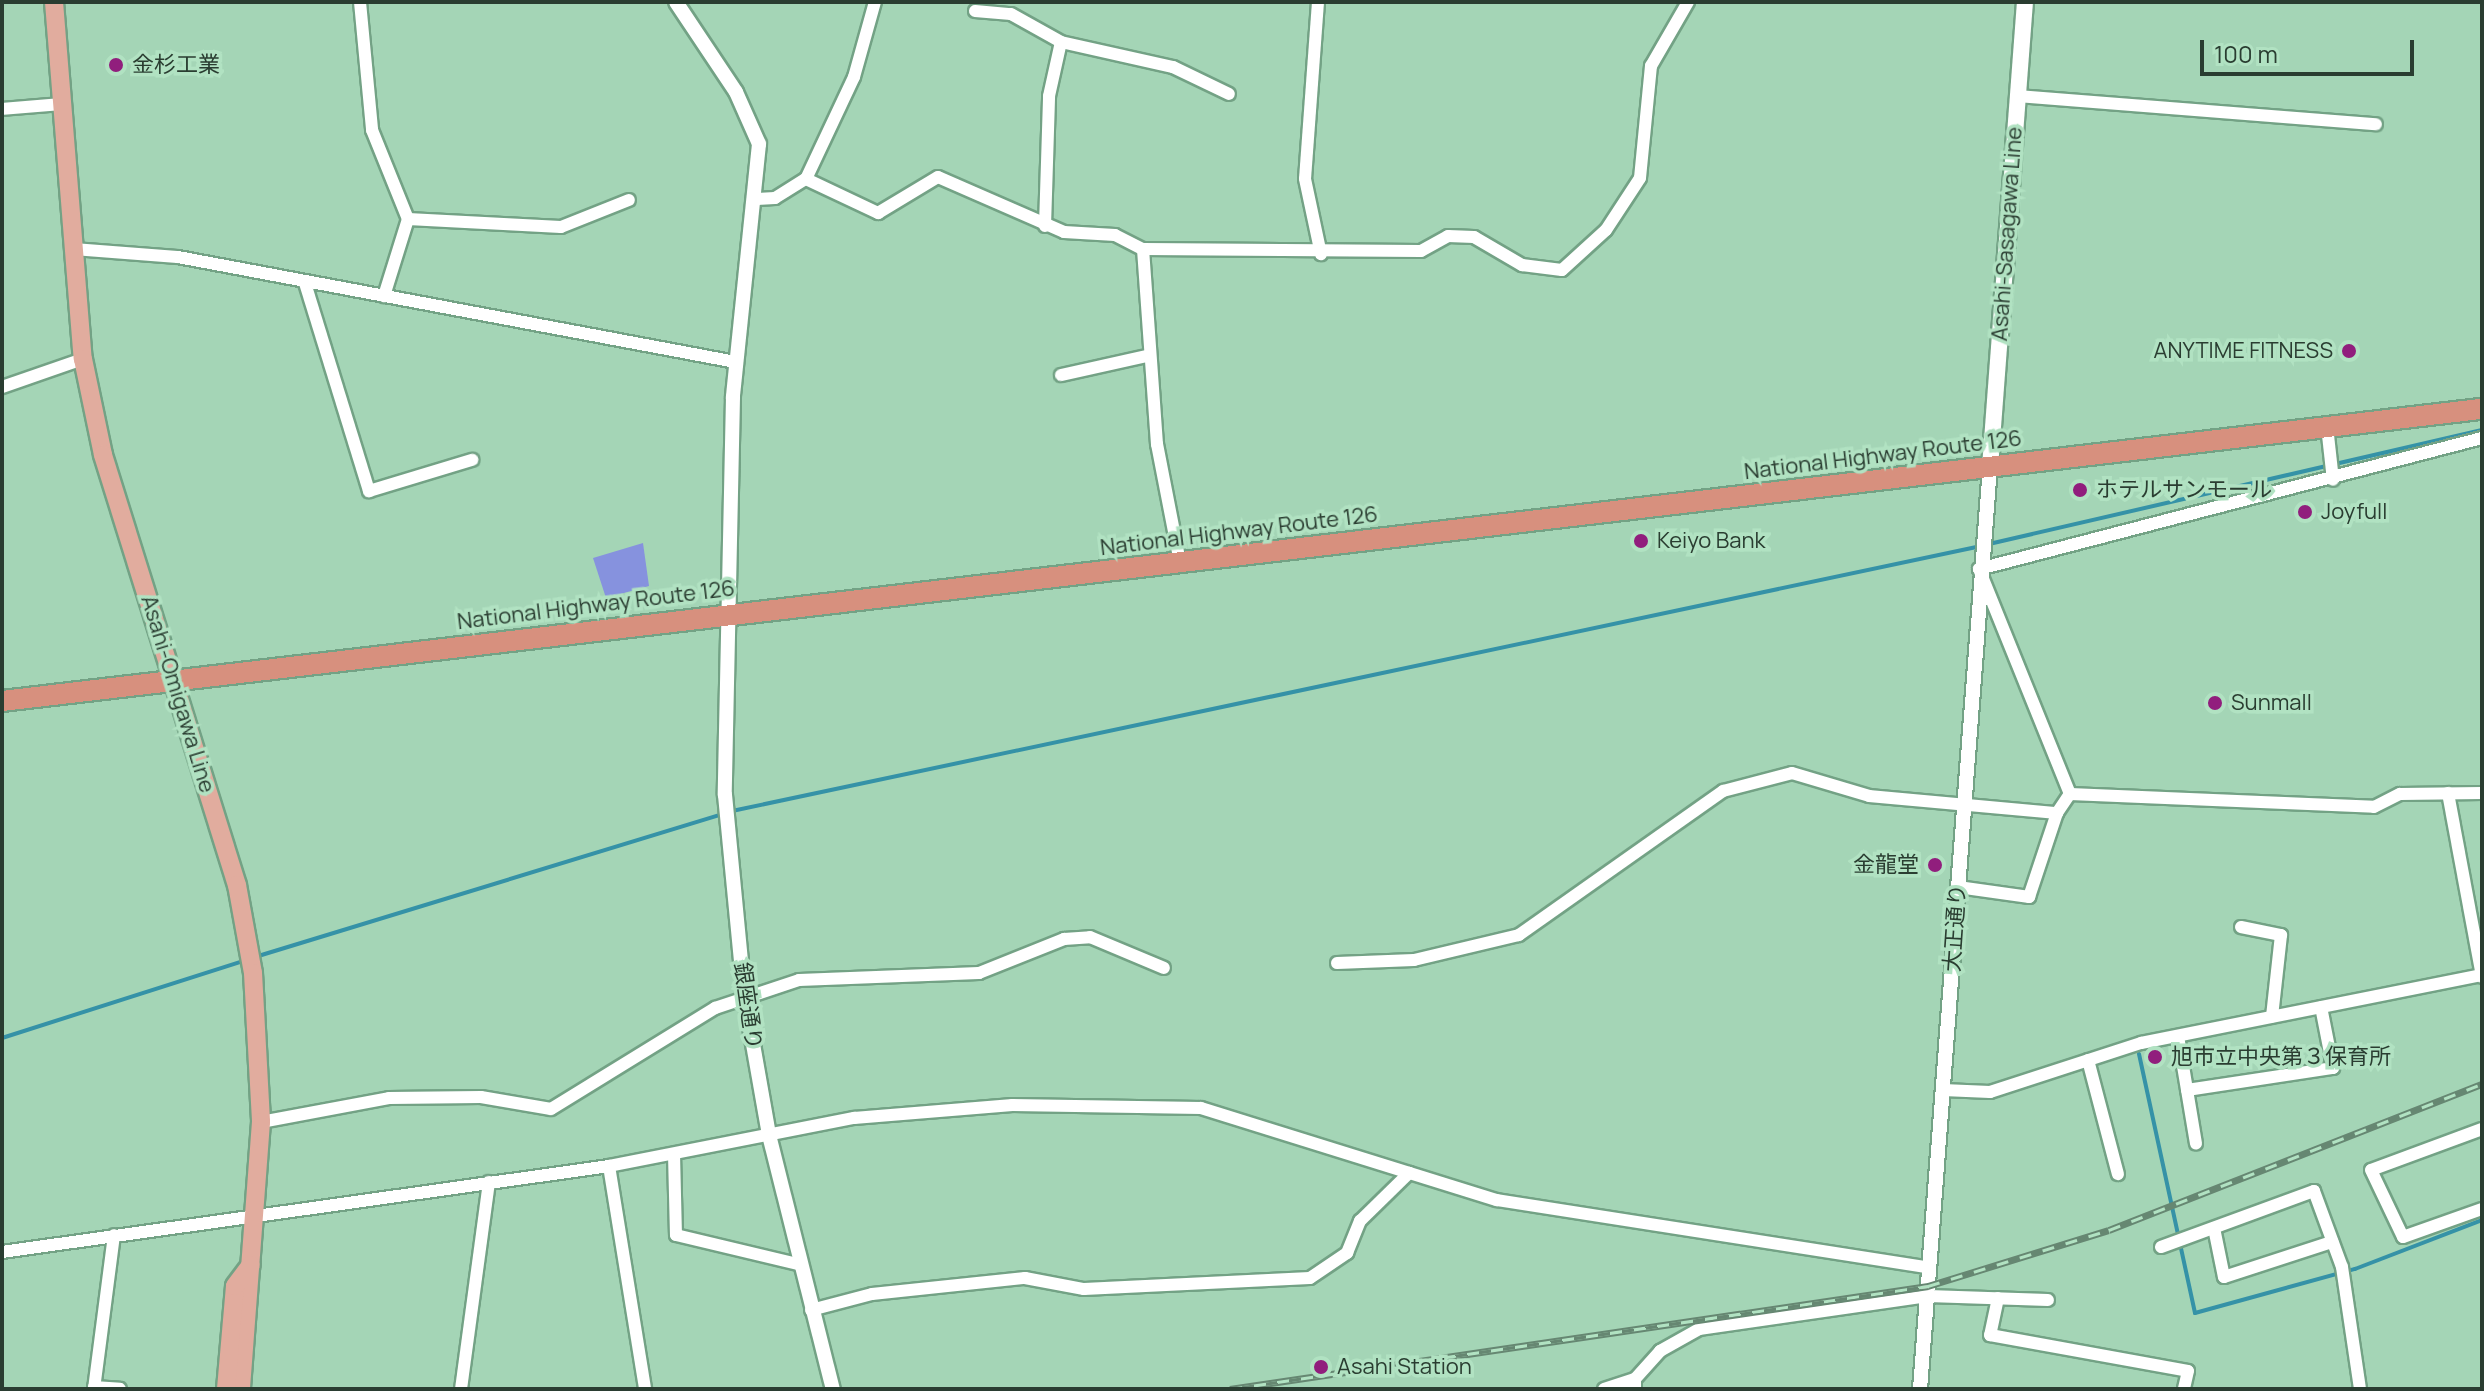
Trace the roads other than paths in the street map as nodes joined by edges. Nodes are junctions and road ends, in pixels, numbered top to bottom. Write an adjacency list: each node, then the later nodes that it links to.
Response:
1 (54, 2): 12 (main road, Asahi-Omigawa Line)
2 (360, 2): 18 (street)
3 (676, 2): 16 (street, 銀座通り)
4 (875, 2): 15 (street)
5 (1318, 2): 22 (street)
6 (1688, 2): 22 (street)
7 (2025, 2): 11 (main road, Asahi-Sasagawa Line)
8 (975, 11): 9 (street)
9 (1061, 42): 10 (street); 19 (street)
10 (1229, 94)
11 (2017, 96): 14 (street); 34 (main road, Asahi-Sasagawa Line)
12 (62, 104): 13 (street); 20 (main road, Asahi-Omigawa Line)
13 (2, 109)
14 (2376, 124)
15 (806, 179): 16 (street); 19 (street)
16 (757, 199): 27 (street, 銀座通り)
17 (629, 200): 18 (street)
18 (408, 219): 24 (street)
19 (1045, 226): 21 (street)
20 (73, 249): 23 (street); 26 (main road, Asahi-Omigawa Line)
21 (1143, 249): 22 (street); 25 (street)
22 (1321, 254)
23 (305, 283): 24 (street); 33 (street)
24 (384, 296): 27 (street)
25 (1147, 356): 28 (street); 36 (street)
26 (83, 359): 29 (street); 39 (main road, Asahi-Omigawa Line)
27 (736, 362): 38 (street, 銀座通り)
28 (1061, 375)
29 (2, 387)
30 (2482, 409): 31 (highway, National Highway Route 126)
31 (2327, 426): 34 (highway, National Highway Route 126); 35 (street)
32 (2482, 438): 35 (street)
33 (472, 460)
34 (1990, 467): 36 (highway, National Highway Route 126); 37 (street, 大正通り)
35 (2333, 478): 37 (street)
36 (1180, 562): 38 (highway, National Highway Route 126)
37 (1979, 569): 43 (street); 44 (street, 大正通り)
38 (729, 614): 39 (highway, National Highway Route 126); 51 (street, 銀座通り)
39 (173, 678): 40 (highway, National Highway Route 126); 58 (main road, Asahi-Omigawa Line)
40 (2, 701)
41 (2448, 793): 42 (street); 43 (street); 50 (street)
42 (2482, 793)
43 (2070, 794): 45 (street)
44 (1965, 806): 45 (street); 46 (street, 大正通り); 48 (street)
45 (2057, 813): 46 (street)
46 (1958, 887): 56 (street, 大正通り)
47 (2241, 927): 53 (street)
48 (1337, 963)
49 (1164, 968): 51 (street)
50 (2482, 976): 52 (street)
51 (744, 993): 58 (street); 60 (street, 銀座通り)
52 (2321, 1007): 53 (street); 57 (street)
53 (2272, 1017): 54 (street)
54 (2178, 1036): 55 (street); 57 (street)
55 (2088, 1060): 56 (street); 65 (street)
56 (1943, 1090): 76 (street, 大正通り)
57 (2187, 1090): 61 (street)
58 (261, 1122): 68 (main road, Asahi-Omigawa Line)
59 (2482, 1129): 67 (street)
60 (769, 1135): 62 (street); 64 (street); 74 (street, 銀座通り)
61 (2196, 1143)
62 (674, 1154): 63 (street); 74 (street)
63 (609, 1166): 66 (street); 88 (street)
64 (1409, 1173): 76 (street); 80 (street)
65 (2118, 1174)
66 (489, 1182): 68 (street); 87 (street)
67 (2482, 1209)
68 (255, 1214): 70 (street); 75 (main road, Asahi-Omigawa Line)
69 (2214, 1228): 71 (street); 71 (street); 72 (street)
70 (114, 1235): 73 (street); 82 (street)
71 (2332, 1242): 93 (street)
72 (2161, 1247)
73 (2, 1252)
74 (798, 1264): 80 (street, 銀座通り)
75 (251, 1265): 84 (main road); 85 (main road, Asahi-Omigawa Line); 86 (main road)
76 (1930, 1268): 77 (street, 大正通り)
77 (1928, 1296): 78 (street); 81 (street); 91 (street, 大正通り)
78 (1998, 1298): 79 (street); 92 (street)
79 (2048, 1300)
80 (811, 1310): 89 (street, 銀座通り)
81 (1635, 1384): 90 (street)
82 (94, 1388): 83 (street)
83 (120, 1389)
84 (226, 1389)
85 (241, 1389)
86 (254, 1389)
87 (461, 1389)
88 (645, 1389)
89 (833, 1389)
90 (1604, 1389)
91 (1920, 1389)
92 (2184, 1389)
93 (2360, 1389)

